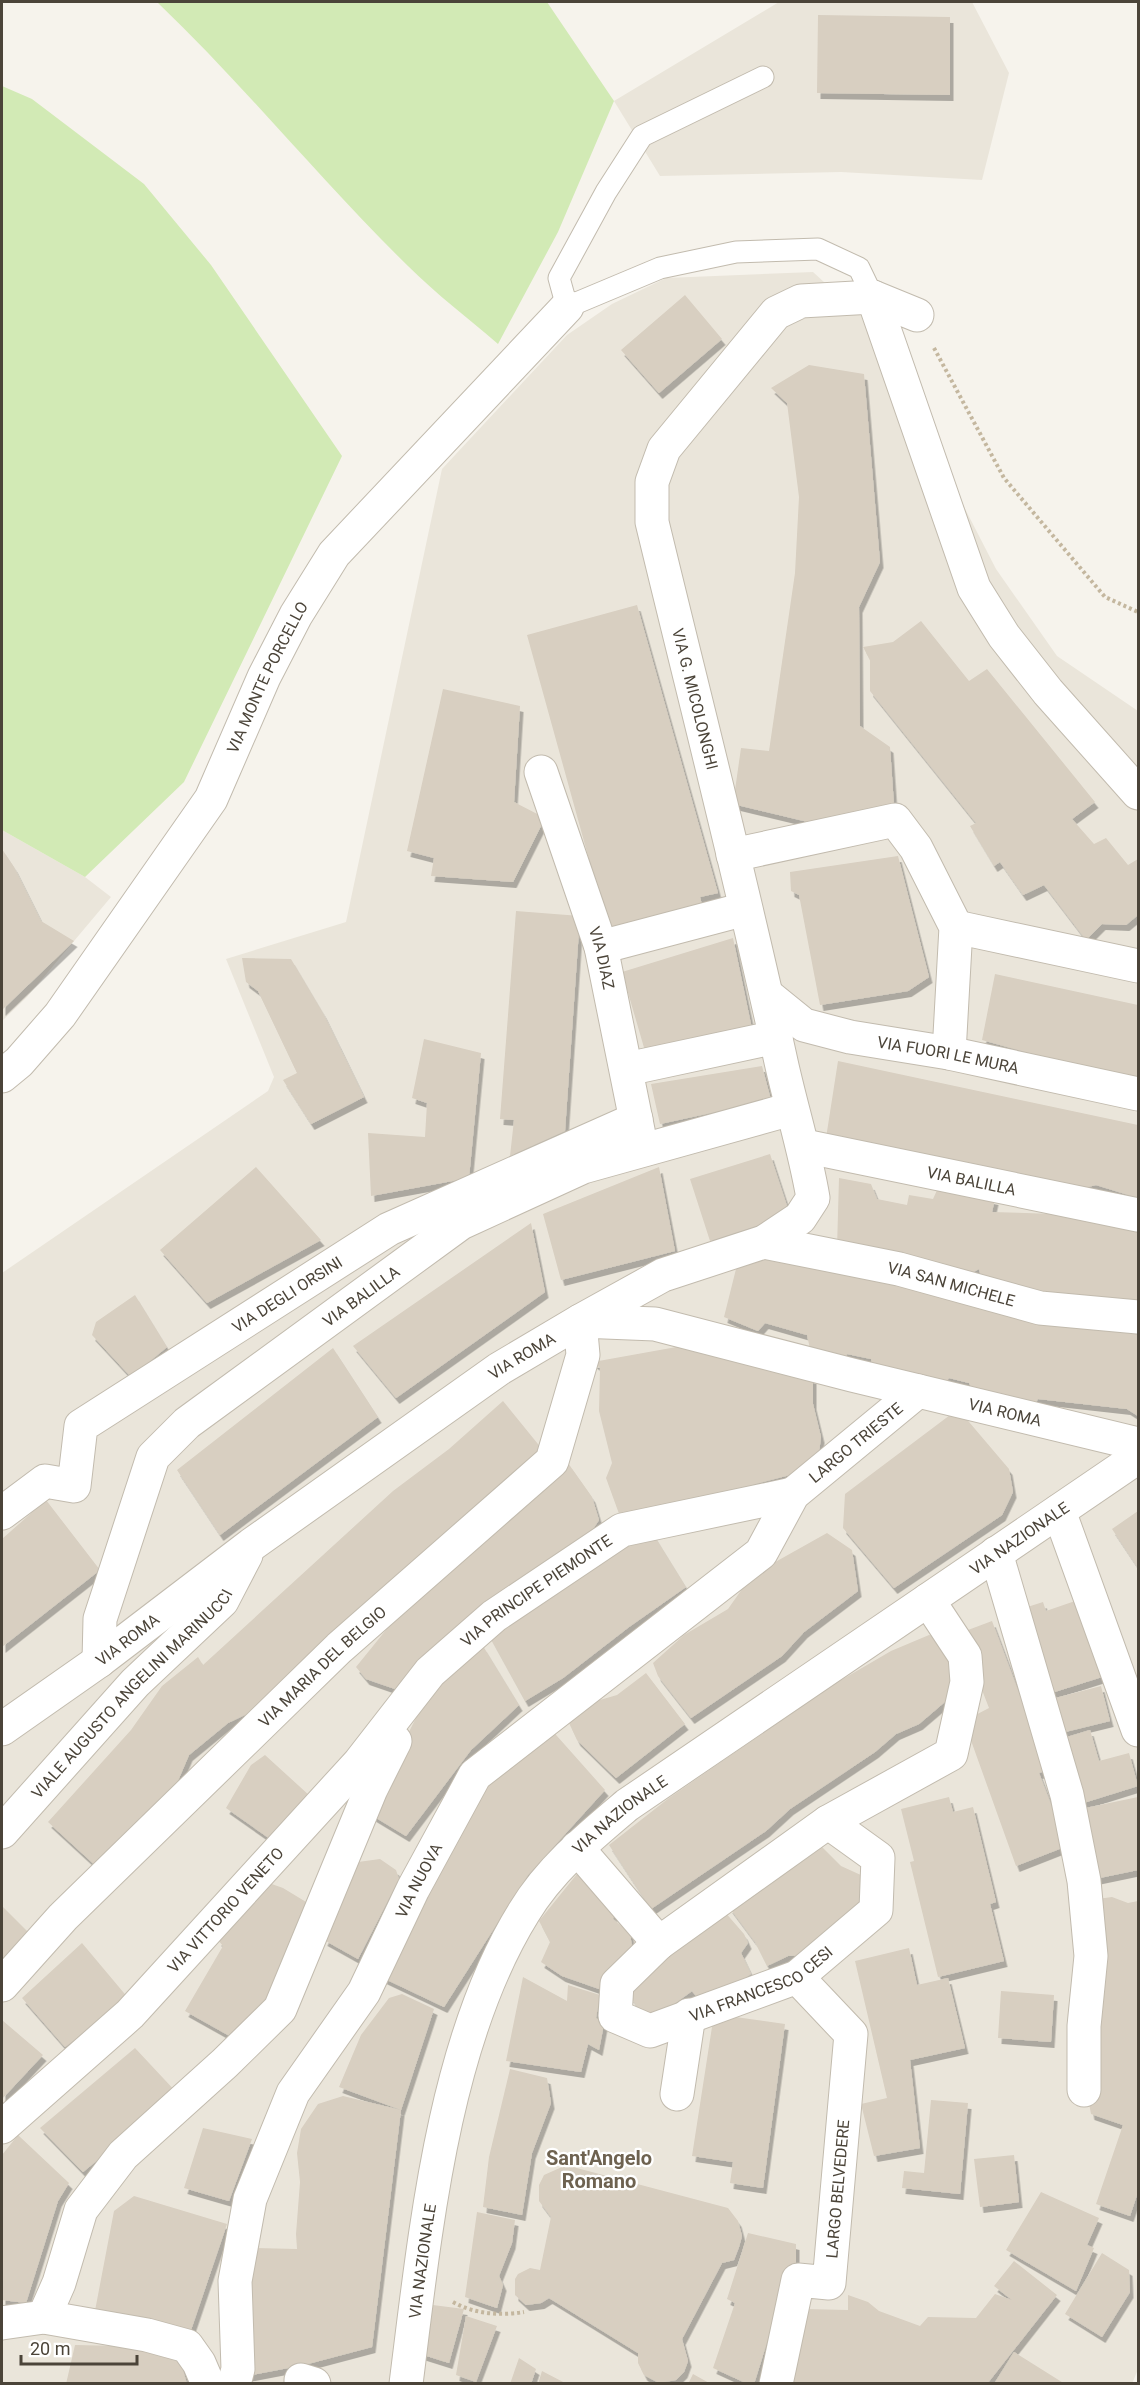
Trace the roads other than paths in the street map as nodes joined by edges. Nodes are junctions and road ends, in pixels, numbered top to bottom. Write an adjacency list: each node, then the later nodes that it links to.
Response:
1 (763, 77): 3 (lane)
2 (873, 297): 3 (lane); 4 (street, VIA G. MICOLONGHI); 6 (street); 7 (street, VIA G. MICOLONGHI)
3 (567, 307): 16 (street, VIA MONTE PORCELLO)
4 (916, 315)
5 (541, 772): 10 (street, VIA DIAZ)
6 (1138, 793)
7 (732, 855): 8 (street, VIA G. MICOLONGHI); 9 (street)
8 (746, 909): 10 (street); 12 (street, VIA G. MICOLONGHI)
9 (956, 927): 11 (street); 14 (street)
10 (601, 947): 15 (street, VIA DIAZ)
11 (1138, 966)
12 (767, 995): 13 (street, VIA G. MICOLONGHI); 14 (street, VIA FUORI LE MURA)
13 (776, 1037): 15 (street); 18 (street, VIA G. MICOLONGHI)
14 (949, 1053): 17 (street, VIA FUORI LE MURA)
15 (627, 1069): 19 (street, VIA DIAZ)
16 (2, 1076)
17 (1138, 1094)
18 (791, 1109): 19 (street, VIA BALILLA); 20 (street, VIA G. MICOLONGHI)
19 (639, 1135): 30 (street, VIA DEGLI ORSINI); 34 (street, VIA BALILLA)
20 (804, 1146): 21 (street, VIA BALILLA); 22 (street, VIA G. MICOLONGHI)
21 (1138, 1215)
22 (764, 1242): 23 (street, VIA SAN MICHELE); 24 (street)
23 (1138, 1317)
24 (580, 1321): 25 (street, VIA ROMA); 31 (street, VIA ROMA); 43 (street, VIA MARIA DEL BELGIO)
25 (918, 1391): 26 (street, VIA ROMA); 28 (street, LARGO TRIESTE)
26 (1138, 1444)
27 (1138, 1457): 29 (street, VIA NAZIONALE)
28 (794, 1494): 35 (street, VIA PRINCIPE PIEMONTE); 51 (street, VIA NUOVA)
29 (1059, 1511): 32 (street, VIA NAZIONALE); 37 (street)
30 (2, 1513)
31 (251, 1545): 34 (street, VIA ROMA); 39 (street, VIALE AUGUSTO ANGELINI MARINUCCI)
32 (996, 1553): 33 (street, VIA NAZIONALE); 45 (street)
33 (928, 1600): 38 (street, VIA FRANCESCO CESI); 40 (street, VIA NAZIONALE)
34 (99, 1661): 36 (street, VIA ROMA)
35 (430, 1672): 47 (street, VIA VITTORIO VENETO); 48 (street)
36 (2, 1729)
37 (1138, 1730)
38 (828, 1822): 41 (street, VIA FRANCESCO CESI); 42 (street, VIA FRANCESCO CESI)
39 (2, 1832)
40 (577, 1848): 41 (street); 54 (street, VIA NAZIONALE)
41 (659, 1943): 44 (street, VIA FRANCESCO CESI)
42 (797, 1977): 44 (street, VIA FRANCESCO CESI); 55 (street, LARGO BELVEDERE)
43 (2, 1985)
44 (689, 2015): 46 (street)
45 (1084, 2090)
46 (677, 2094)
47 (2, 2127)
48 (44, 2317): 49 (street); 50 (street)
49 (2, 2323)
50 (208, 2384)
51 (234, 2384)
52 (302, 2384): 53 (street)
53 (314, 2384)
54 (406, 2384)
55 (776, 2384)

